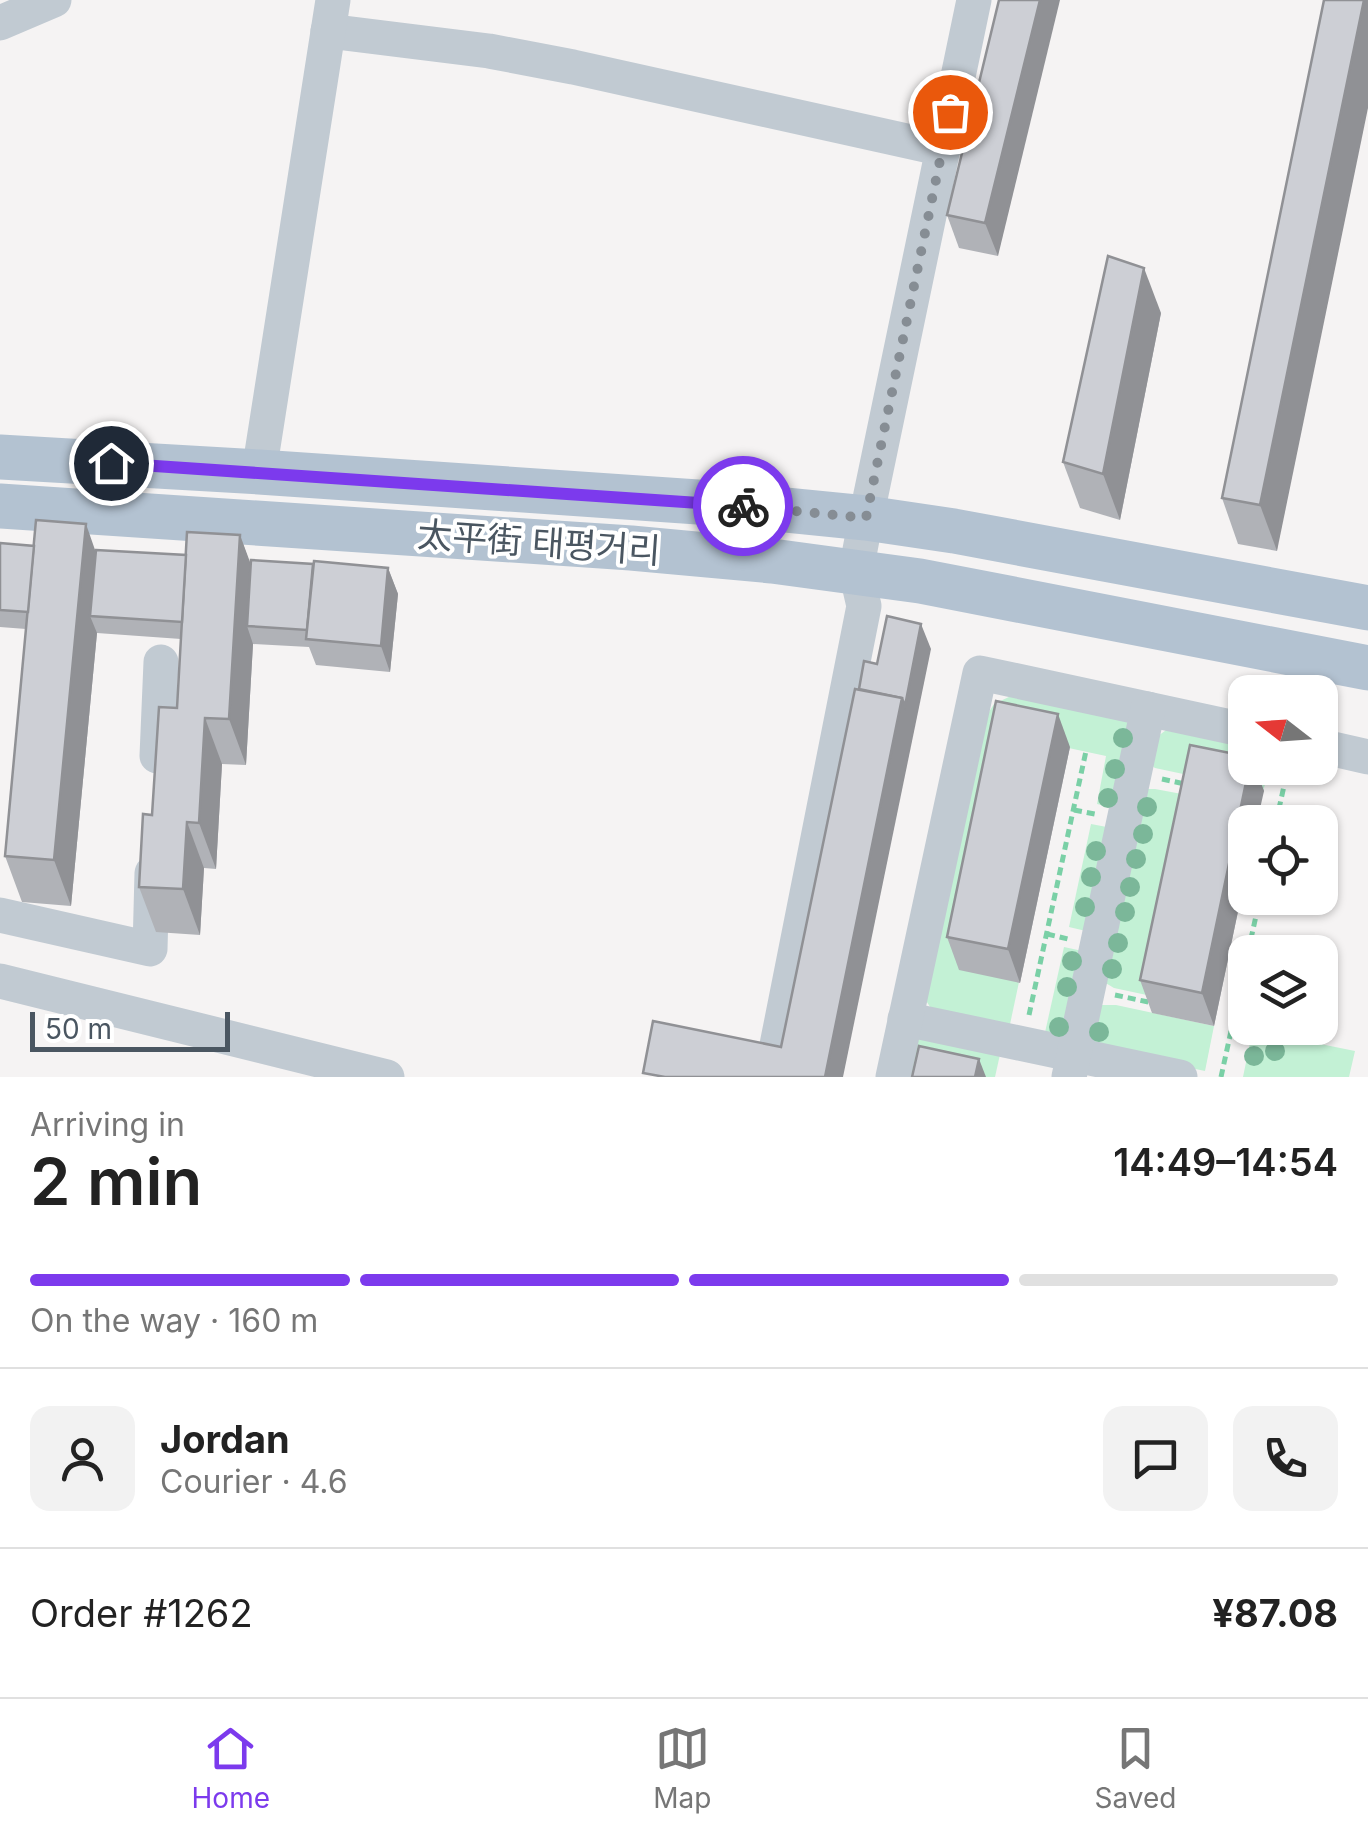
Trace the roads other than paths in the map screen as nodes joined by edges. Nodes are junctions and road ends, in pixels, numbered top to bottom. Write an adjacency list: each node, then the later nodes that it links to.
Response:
1 (54, 0): 4 (street)
2 (974, 0): 5 (street)
3 (331, 16): 5 (street); 7 (street)
4 (0, 23)
5 (943, 148): 9 (street)
6 (0, 457): 7 (main road, 太平街 태평거리)
7 (259, 472): 9 (main road, 太平街 태평거리)
8 (0, 506): 10 (main road, 太平街 태평거리)
9 (866, 518): 10 (street); 11 (main road, 太平街 태평거리)
10 (856, 571): 13 (main road, 太平街 태평거리); 23 (street)
11 (1368, 608)
12 (160, 662): 18 (street)
13 (1368, 668)
14 (1148, 709): 15 (street); 22 (street); 24 (street)
15 (1228, 726)
16 (1338, 750): 17 (street)
17 (1368, 756)
18 (156, 796)
19 (154, 834): 20 (street)
20 (0, 914)
21 (0, 981): 25 (street)
22 (905, 1019): 24 (street); 26 (street)
23 (777, 1045)
24 (1072, 1066): 27 (street)
25 (387, 1077)
26 (893, 1077)
27 (1180, 1077)

